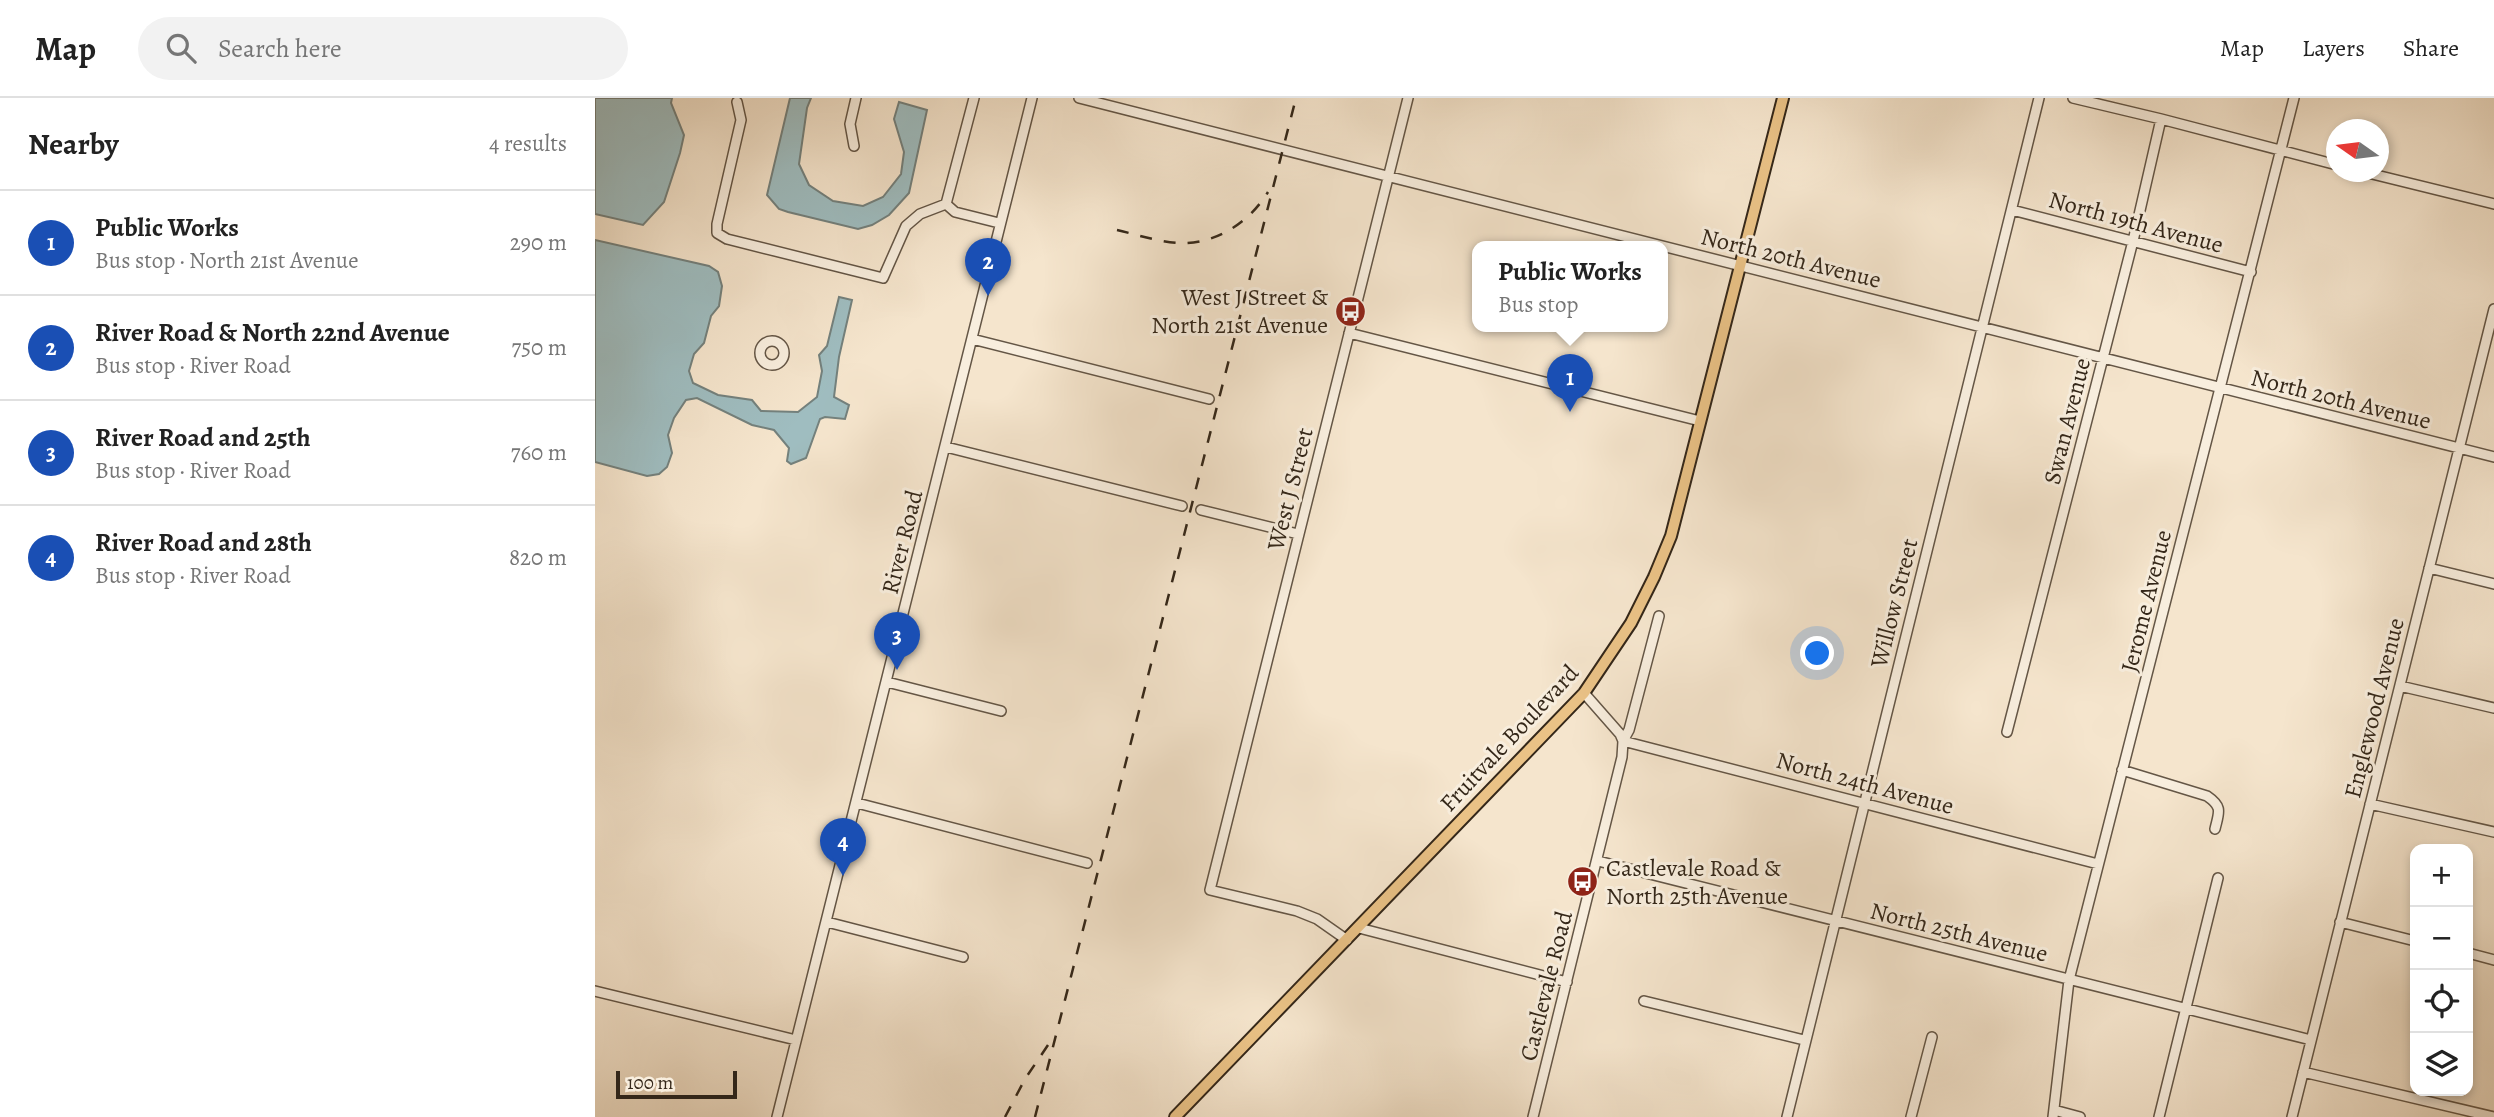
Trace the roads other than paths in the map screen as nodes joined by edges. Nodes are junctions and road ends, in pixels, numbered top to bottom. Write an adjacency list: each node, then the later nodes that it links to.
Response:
1 (856, 98): 12 (street)
2 (974, 98): 17 (street)
3 (1032, 98): 20 (street, River Road)
4 (1079, 98): 15 (street, North 20th Avenue)
5 (1408, 98): 15 (street, West J Street)
6 (1783, 98): 24 (main road, Fruitvale Boulevard)
7 (2039, 98): 19 (street, Willow Street)
8 (2073, 98): 11 (street)
9 (2294, 98): 13 (street, Jerome Avenue)
10 (737, 102): 17 (street)
11 (2161, 118): 13 (street); 22 (street, Swan Avenue)
12 (854, 146)
13 (2281, 150): 14 (street); 25 (street, Jerome Avenue)
14 (2326, 161)
15 (1388, 176): 21 (street, North 20th Avenue); 28 (street, West J Street)
16 (2389, 178): 18 (street)
17 (946, 204): 20 (street)
18 (2494, 204)
19 (2012, 209): 22 (street, North 19th Avenue); 27 (street, Willow Street)
20 (999, 223): 29 (street, River Road)
21 (1646, 241)
22 (2133, 241): 25 (street, North 19th Avenue); 30 (street, Swan Avenue)
23 (1668, 247): 24 (street, North 20th Avenue)
24 (1741, 265): 27 (street, North 20th Avenue); 33 (main road, Fruitvale Boulevard)
25 (2251, 272): 31 (street, Jerome Avenue)
26 (2494, 309): 35 (street, Englewood Avenue)
27 (1983, 328): 30 (street, North 20th Avenue); 51 (street, Willow Street)
28 (1349, 333): 33 (street); 39 (street, West J Street)
29 (972, 339): 32 (street); 34 (street, River Road)
30 (2103, 358): 31 (street, North 20th Avenue); 48 (street, Swan Avenue)
31 (2221, 389): 35 (street, North 20th Avenue); 50 (street, Jerome Avenue)
32 (1209, 398)
33 (1700, 421): 45 (main road, Fruitvale Boulevard)
34 (946, 447): 37 (street); 43 (street, River Road)
35 (2459, 449): 36 (street, North 20th Avenue); 40 (street, Englewood Avenue)
36 (2494, 457)
37 (1182, 506)
38 (1201, 510): 39 (street)
39 (1298, 534): 64 (street, West J Street)
40 (2429, 568): 41 (street); 44 (street, Englewood Avenue)
41 (2494, 584)
42 (1659, 616): 49 (street, Castlevale Road)
43 (887, 682): 47 (street); 52 (street, River Road)
44 (2400, 686): 46 (street); 53 (street, Englewood Avenue)
45 (1584, 693): 49 (street); 63 (main road, Fruitvale Boulevard)
46 (2494, 708)
47 (1001, 711)
48 (2007, 732)
49 (1623, 741): 51 (street, North 24th Avenue); 56 (street, Castlevale Road)
50 (2122, 770): 54 (street); 58 (street, Jerome Avenue)
51 (1864, 802): 58 (street, North 24th Avenue); 60 (street, Willow Street)
52 (857, 803): 57 (street); 61 (street, River Road)
53 (2370, 804): 55 (street); 62 (street, Englewood Avenue)
54 (2215, 830)
55 (2494, 832)
56 (1598, 861): 60 (street, North 25th Avenue); 70 (street, Castlevale Road)
57 (1087, 863)
58 (2098, 864): 69 (street, Jerome Avenue)
59 (2218, 878): 73 (street)
60 (1836, 921): 69 (street, North 25th Avenue); 76 (street, Willow Street)
61 (827, 922): 67 (street); 75 (street, River Road)
62 (2340, 922): 65 (street); 77 (street, Englewood Avenue)
63 (1359, 928): 64 (main road, Fruitvale Boulevard); 70 (street)
64 (1347, 940): 81 (main road, Fruitvale Boulevard)
65 (2410, 940)
66 (2473, 955): 68 (street)
67 (963, 957)
68 (2494, 960)
69 (2069, 980): 73 (street, North 25th Avenue); 79 (street, Jerome Avenue)
70 (1567, 982): 82 (street, Castlevale Road)
71 (595, 990): 75 (street)
72 (1644, 1001): 76 (street)
73 (2187, 1009): 77 (street, North 25th Avenue); 86 (street)
74 (1932, 1037): 84 (street)
75 (796, 1040): 80 (street, River Road)
76 (1804, 1040): 83 (street, Willow Street)
77 (2311, 1040): 78 (street, Englewood Avenue)
78 (2303, 1072): 87 (street, Englewood Avenue); 88 (street)
79 (2053, 1114): 85 (street)
80 (777, 1117)
81 (1175, 1117)
82 (1533, 1117)
83 (1787, 1117)
84 (1911, 1117)
85 (2080, 1117)
86 (2159, 1117)
87 (2291, 1117)
88 (2494, 1117)

